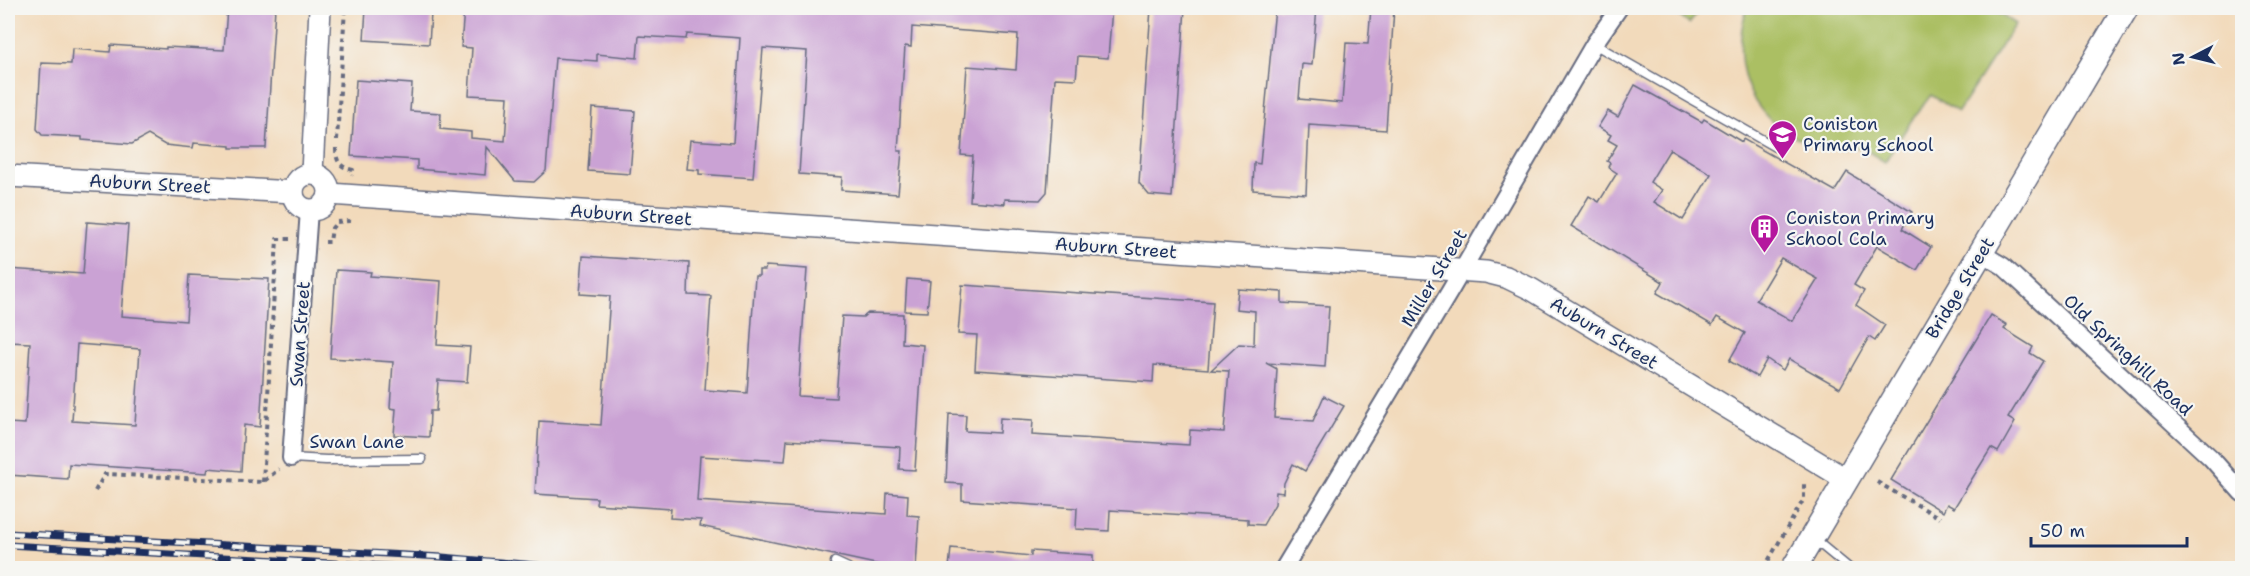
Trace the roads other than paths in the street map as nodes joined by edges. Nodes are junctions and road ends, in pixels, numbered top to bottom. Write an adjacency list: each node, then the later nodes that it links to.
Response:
1 (320, 8): 6 (street)
2 (1618, 8): 4 (street, Miller Street)
3 (2126, 8): 11 (main road, Bridge Street)
4 (1594, 44): 5 (lane); 12 (street, Miller Street)
5 (1775, 147)
6 (312, 173): 8 (street); 9 (street)
7 (8, 176): 8 (street, Auburn Street)
8 (293, 192): 10 (street)
9 (329, 194): 10 (street); 12 (street, Auburn Street)
10 (309, 210): 13 (street, Swan Street)
11 (1981, 253): 15 (main road, Bridge Street); 16 (street, Old Springhill Road)
12 (1462, 271): 15 (street, Auburn Street); 20 (street, Miller Street)
13 (291, 458): 14 (lane, Swan Lane)
14 (422, 459)
15 (1847, 480): 17 (main road, Bridge Street)
16 (2242, 493)
17 (1812, 537): 21 (main road, Bridge Street); 22 (lane)
18 (835, 562): 19 (lane)
19 (848, 568)
20 (1284, 568)
21 (1794, 568)
22 (1849, 568)

